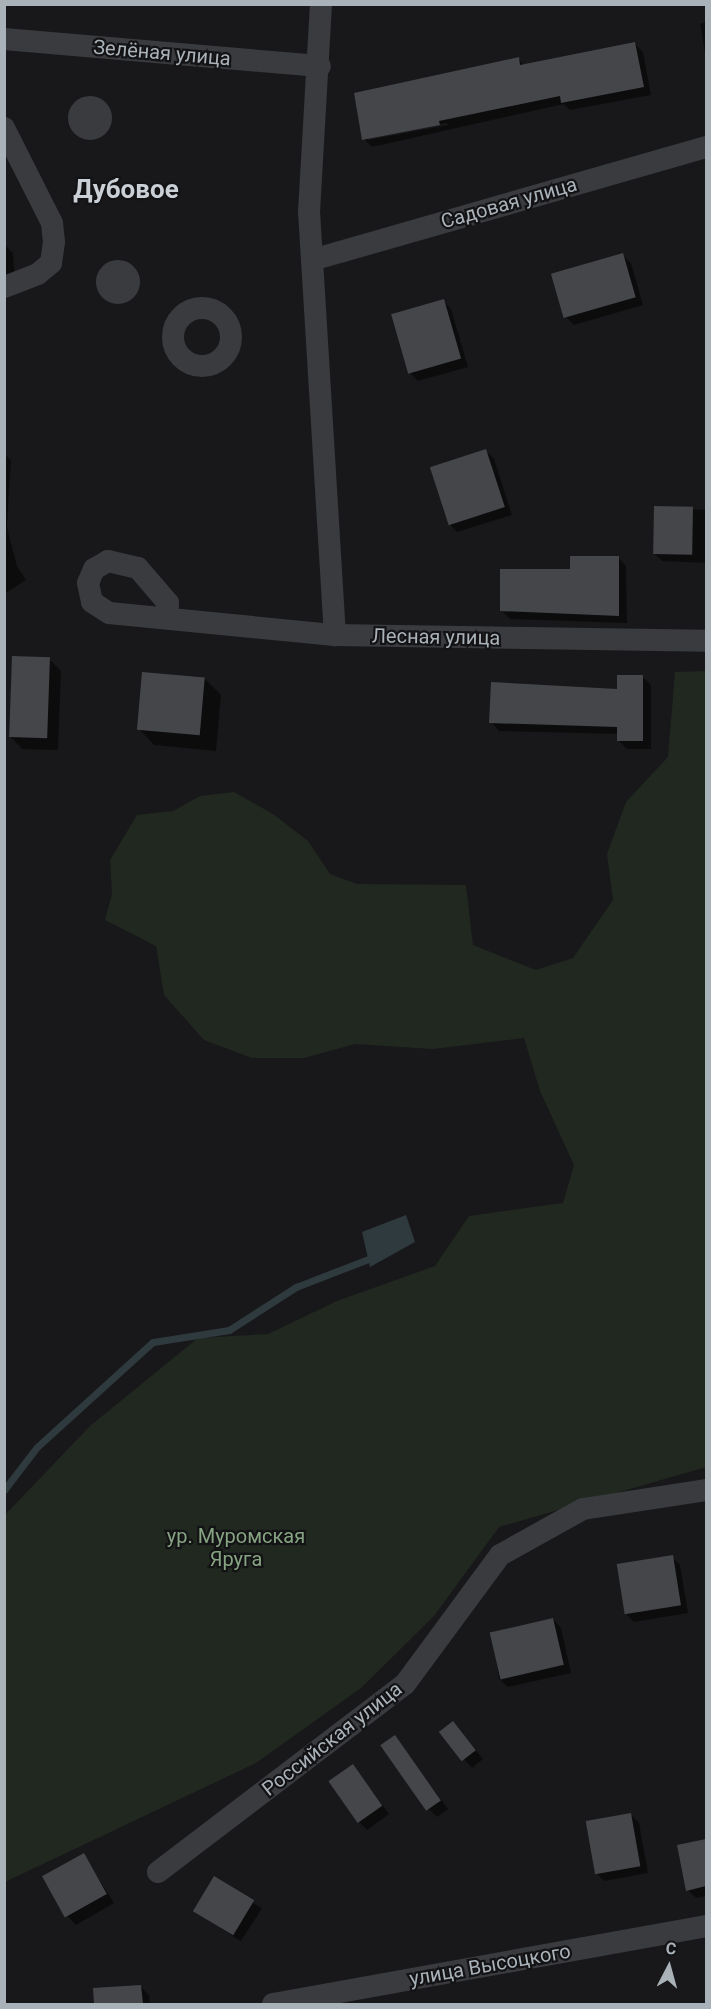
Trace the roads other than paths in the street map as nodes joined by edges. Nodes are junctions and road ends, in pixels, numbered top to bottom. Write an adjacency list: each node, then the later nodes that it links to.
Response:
1 (321, 4): 3 (street)
2 (4, 39): 3 (street, Зелёная улица)
3 (320, 66): 6 (street)
4 (4, 128): 7 (street)
5 (706, 147): 6 (street, Садовая улица)
6 (312, 260): 9 (street)
7 (4, 287)
8 (167, 618): 9 (street, Лесная улица)
9 (335, 635): 10 (street, Лесная улица)
10 (706, 641)
11 (706, 1490): 12 (street, Российская улица)
12 (158, 1872)
13 (706, 1926): 14 (street, улица Высоцкого)
14 (273, 2004)

